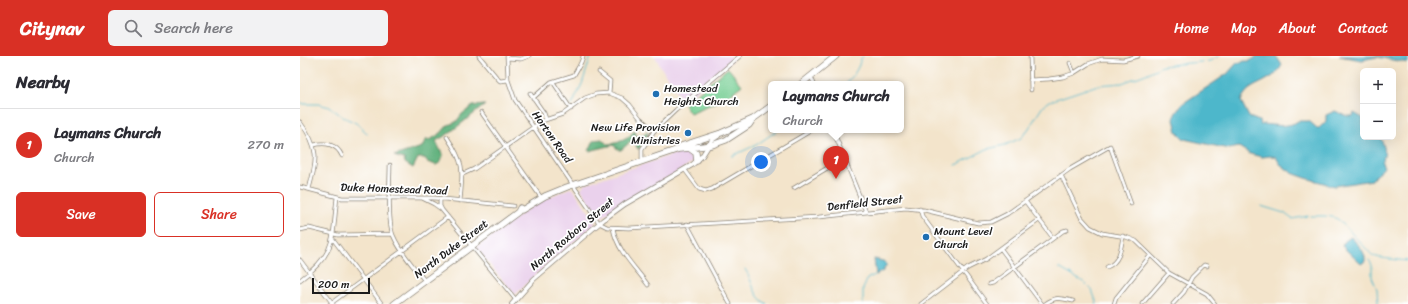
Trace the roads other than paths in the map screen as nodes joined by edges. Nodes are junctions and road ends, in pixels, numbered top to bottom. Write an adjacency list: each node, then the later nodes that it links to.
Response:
1 (479, 56): 13 (street)
2 (529, 56): 8 (street)
3 (583, 56): 17 (street)
4 (740, 56): 29 (street)
5 (836, 56): 12 (highway)
6 (1030, 56): 14 (street)
7 (1138, 56): 11 (street)
8 (507, 57): 13 (street, Horton Road)
9 (1070, 63): 11 (street)
10 (599, 72): 20 (street)
11 (1074, 73): 14 (street)
12 (811, 76): 15 (highway); 16 (street)
13 (508, 80): 28 (street, Horton Road)
14 (1030, 80): 18 (street)
15 (805, 81)
16 (813, 81)
17 (553, 82): 21 (street); 23 (street)
18 (1031, 90)
19 (530, 93): 21 (street)
20 (609, 93): 23 (street); 29 (street)
21 (533, 98): 25 (street)
22 (768, 108): 26 (highway, North Roxboro Street)
23 (571, 109): 25 (street)
24 (481, 112): 36 (street)
25 (546, 119): 28 (street)
26 (753, 119): 30 (highway, North Roxboro Street); 35 (highway, North Roxboro Street)
27 (300, 122): 34 (street)
28 (533, 127): 36 (street); 47 (street, Horton Road)
29 (654, 131): 41 (street)
30 (722, 133): 35 (main road, North Roxboro Street); 38 (highway, North Duke Street)
31 (807, 133): 44 (street)
32 (834, 133): 40 (street)
33 (447, 137): 45 (street)
34 (314, 145): 39 (street); 50 (street)
35 (709, 146): 37 (highway, North Duke Street); 42 (main road, North Roxboro Street)
36 (505, 147): 45 (street); 51 (street)
37 (689, 148): 38 (highway, North Duke Street); 42 (highway)
38 (679, 149): 41 (highway, North Duke Street)
39 (342, 156)
40 (844, 158): 49 (street); 63 (street)
41 (642, 161): 47 (highway, North Duke Street)
42 (697, 161): 44 (main road, North Roxboro Street)
43 (390, 165): 53 (street)
44 (685, 170): 66 (main road, North Roxboro Street)
45 (463, 174): 56 (street)
46 (1061, 175): 57 (street, Denfield Street); 58 (street, Denfield Street); 72 (street)
47 (573, 183): 51 (highway, North Duke Street); 62 (highway, North Duke Street); 66 (street, Horton Road)
48 (300, 187): 50 (street, Duke Homestead Road)
49 (794, 188)
50 (309, 189): 52 (street, Duke Homestead Road)
51 (540, 196): 62 (highway, North Duke Street)
52 (337, 197): 53 (street, Duke Homestead Road); 73 (street)
53 (390, 198): 54 (street, Duke Homestead Road); 71 (street)
54 (420, 198): 55 (street, Duke Homestead Road); 61 (street)
55 (440, 198): 56 (street, Duke Homestead Road); 61 (street)
56 (460, 201): 59 (street, Duke Homestead Road)
57 (1025, 201): 60 (street, Denfield Street); 65 (street)
58 (1131, 204)
59 (513, 206)
60 (920, 209): 63 (street, Denfield Street); 83 (street)
61 (442, 210): 64 (street)
62 (520, 210): 75 (highway, North Duke Street)
63 (866, 212): 67 (street, Denfield Street)
64 (448, 217): 75 (street); 77 (street)
65 (1039, 220): 74 (street); 76 (street)
66 (599, 223): 68 (street, Denfield Street); 92 (main road, North Roxboro Street)
67 (687, 224): 68 (street, Denfield Street); 99 (street)
68 (613, 228): 91 (street)
69 (300, 230): 73 (street)
70 (1067, 230): 74 (street)
71 (392, 234): 73 (street); 77 (street)
72 (1123, 236): 78 (street); 82 (street)
73 (333, 237): 84 (street); 86 (street)
74 (1053, 238): 81 (street)
75 (472, 246): 88 (highway, North Duke Street); 92 (street)
76 (1001, 249): 81 (street); 83 (street)
77 (402, 251): 86 (street); 88 (street)
78 (1150, 256): 85 (street); 104 (street)
79 (300, 260): 84 (street)
80 (1207, 266): 90 (street)
81 (1014, 267): 89 (street); 102 (street)
82 (1107, 267)
83 (963, 272): 100 (street); 101 (street)
84 (310, 273): 87 (street); 95 (street)
85 (1169, 273): 90 (street); 105 (street)
86 (364, 279): 95 (street); 96 (street)
87 (300, 280)
88 (425, 281): 97 (highway, North Duke Street)
89 (989, 284)
90 (1188, 284): 94 (street); 106 (street)
91 (648, 285)
92 (516, 300): 98 (main road, North Roxboro Street)
93 (1073, 301): 103 (street)
94 (1175, 303)
95 (331, 304)
96 (382, 304)
97 (394, 304)
98 (512, 304)
99 (730, 304)
100 (922, 304)
101 (987, 304)
102 (1042, 304)
103 (1045, 304)
104 (1114, 304)
105 (1142, 304)
106 (1215, 304)

